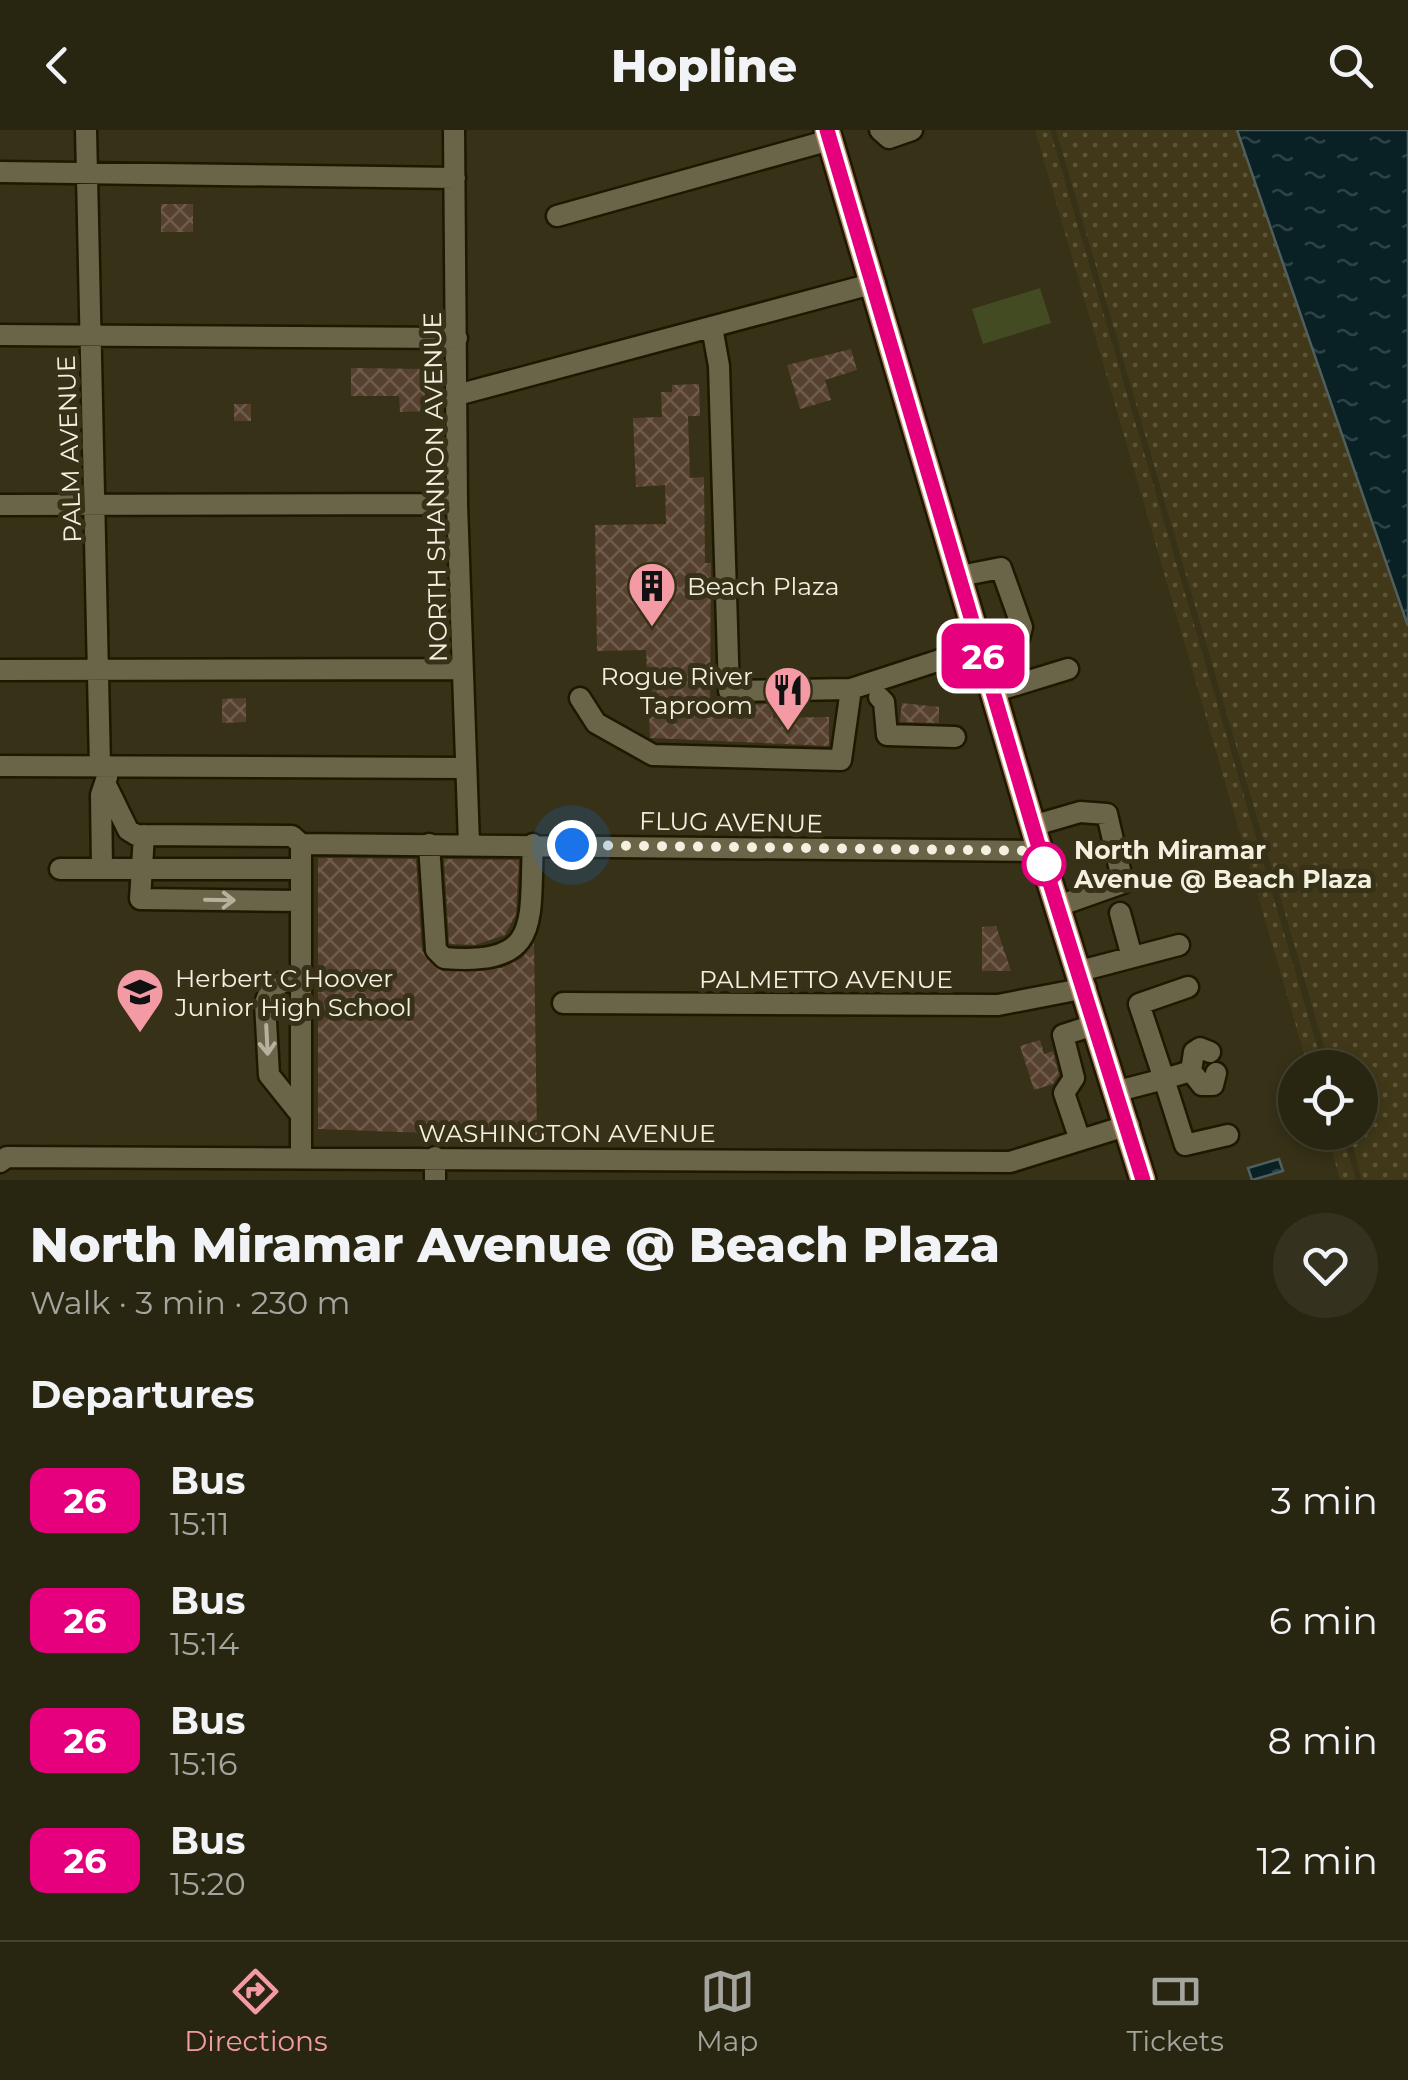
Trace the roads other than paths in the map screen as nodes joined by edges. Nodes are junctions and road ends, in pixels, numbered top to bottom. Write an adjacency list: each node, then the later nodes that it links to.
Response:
1 (86, 130): 7 (street, PALM AVENUE)
2 (454, 130): 8 (street, NORTH SHANNON AVENUE)
3 (880, 130): 4 (street)
4 (912, 130)
5 (828, 135): 9 (street); 10 (main road)
6 (0, 172): 7 (street)
7 (87, 173): 8 (street); 12 (street, PALM AVENUE)
8 (454, 178): 14 (street, NORTH SHANNON AVENUE)
9 (557, 216)
10 (875, 283): 11 (street); 19 (main road)
11 (712, 327): 15 (street); 25 (street)
12 (90, 334): 13 (street); 14 (street); 18 (street, PALM AVENUE)
13 (0, 335)
14 (457, 338): 15 (street, NORTH SHANNON AVENUE)
15 (457, 395): 16 (street, NORTH SHANNON AVENUE)
16 (457, 504): 18 (street); 21 (street, NORTH SHANNON AVENUE)
17 (0, 505): 18 (street)
18 (97, 506): 24 (street, PALM AVENUE)
19 (960, 576): 20 (main road); 20 (street)
20 (981, 649): 25 (street); 26 (main road)
21 (462, 669): 24 (street); 31 (street, NORTH SHANNON AVENUE)
22 (1068, 669): 26 (street)
23 (0, 670): 24 (street)
24 (98, 671): 32 (street, PALM AVENUE)
25 (851, 690): 28 (street)
26 (994, 692): 33 (main road)
27 (878, 696): 29 (street)
28 (580, 698)
29 (956, 737)
30 (0, 766): 32 (street)
31 (466, 768): 32 (street); 37 (street, NORTH SHANNON AVENUE)
32 (105, 773): 34 (street); 40 (street, PALM AVENUE)
33 (1032, 826): 39 (main road); 45 (street)
34 (144, 835): 35 (street, FLUG AVENUE); 41 (street)
35 (301, 844): 36 (street, FLUG AVENUE); 42 (street)
36 (430, 844): 37 (street, FLUG AVENUE); 38 (street)
37 (469, 844): 38 (street, FLUG AVENUE)
38 (533, 844): 39 (street, FLUG AVENUE)
39 (1040, 851): 45 (main road)
40 (102, 868): 41 (street); 43 (street)
41 (142, 868): 42 (street); 44 (street, one-way to 44)
42 (301, 868): 44 (street)
43 (60, 869)
44 (301, 902): 49 (street)
45 (1058, 906): 50 (main road)
46 (1120, 913): 48 (street)
47 (1178, 945): 48 (street, PALMETTO AVENUE)
48 (1132, 957): 50 (street, PALMETTO AVENUE)
49 (301, 974): 59 (street); 59 (street, one-way to 59)
50 (1083, 979): 52 (street, PALMETTO AVENUE); 53 (main road)
51 (1188, 986): 57 (street)
52 (563, 1002)
53 (1097, 1024): 58 (main road); 62 (street)
54 (1210, 1052): 55 (street)
55 (1191, 1071): 56 (street); 57 (street)
56 (1216, 1073)
57 (1164, 1079): 58 (street); 61 (street)
58 (1118, 1091): 60 (main road)
59 (300, 1115): 63 (street)
60 (1129, 1125): 62 (street, WASHINGTON AVENUE); 69 (main road)
61 (1228, 1135)
62 (1080, 1140): 65 (street, WASHINGTON AVENUE)
63 (300, 1156): 64 (street, WASHINGTON AVENUE); 66 (street, WASHINGTON AVENUE)
64 (435, 1157): 65 (street, WASHINGTON AVENUE); 67 (street)
65 (532, 1158): 68 (street)
66 (0, 1162)
67 (436, 1180)
68 (532, 1180)
69 (1143, 1180)

